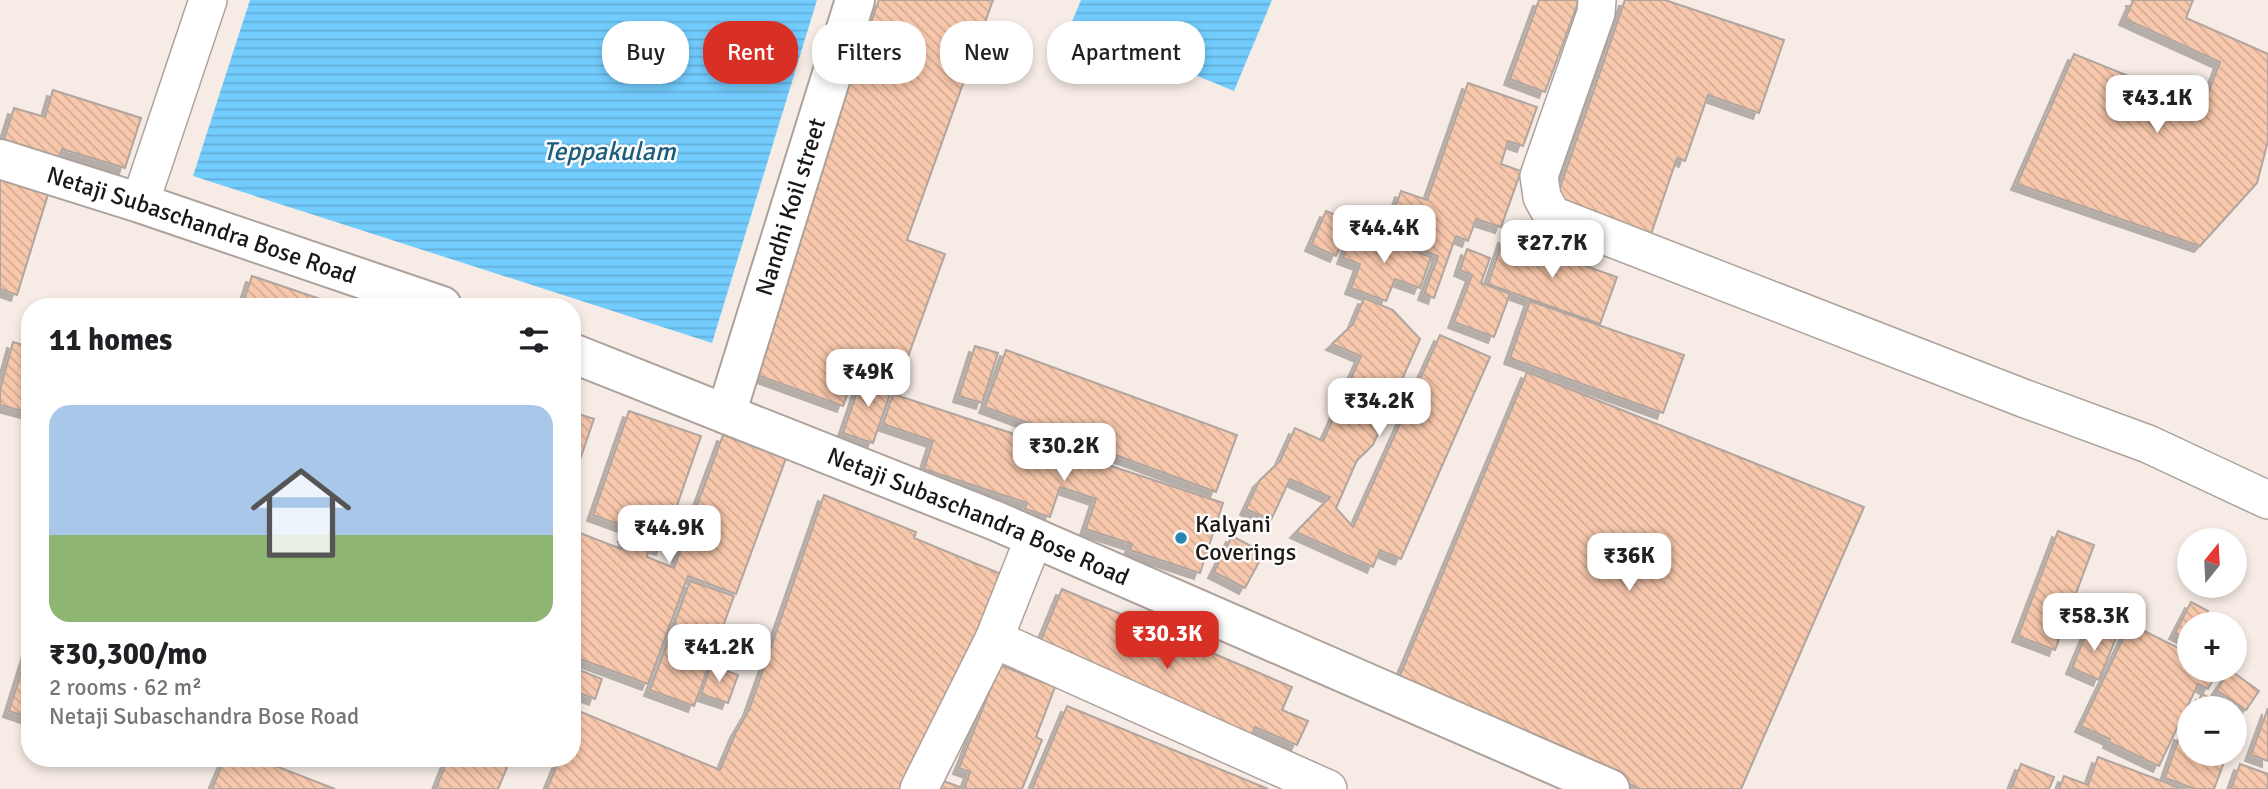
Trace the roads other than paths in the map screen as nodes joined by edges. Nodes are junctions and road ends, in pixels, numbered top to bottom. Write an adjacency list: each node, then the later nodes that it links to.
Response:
1 (208, 0): 5 (street)
2 (855, 0): 8 (main road, Nandhi Koil street)
3 (1597, 0): 9 (street)
4 (0, 159): 5 (main road, Netaji Subaschandra Bose Road)
5 (140, 203): 6 (main road, Netaji Subaschandra Bose Road)
6 (419, 298)
7 (581, 357): 8 (main road, Netaji Subaschandra Bose Road)
8 (726, 414): 10 (main road, Netaji Subaschandra Bose Road)
9 (2268, 500)
10 (1034, 538): 11 (street); 14 (main road, Netaji Subaschandra Bose Road)
11 (993, 639): 12 (street); 13 (street)
12 (1325, 788)
13 (919, 789)
14 (1610, 789)

